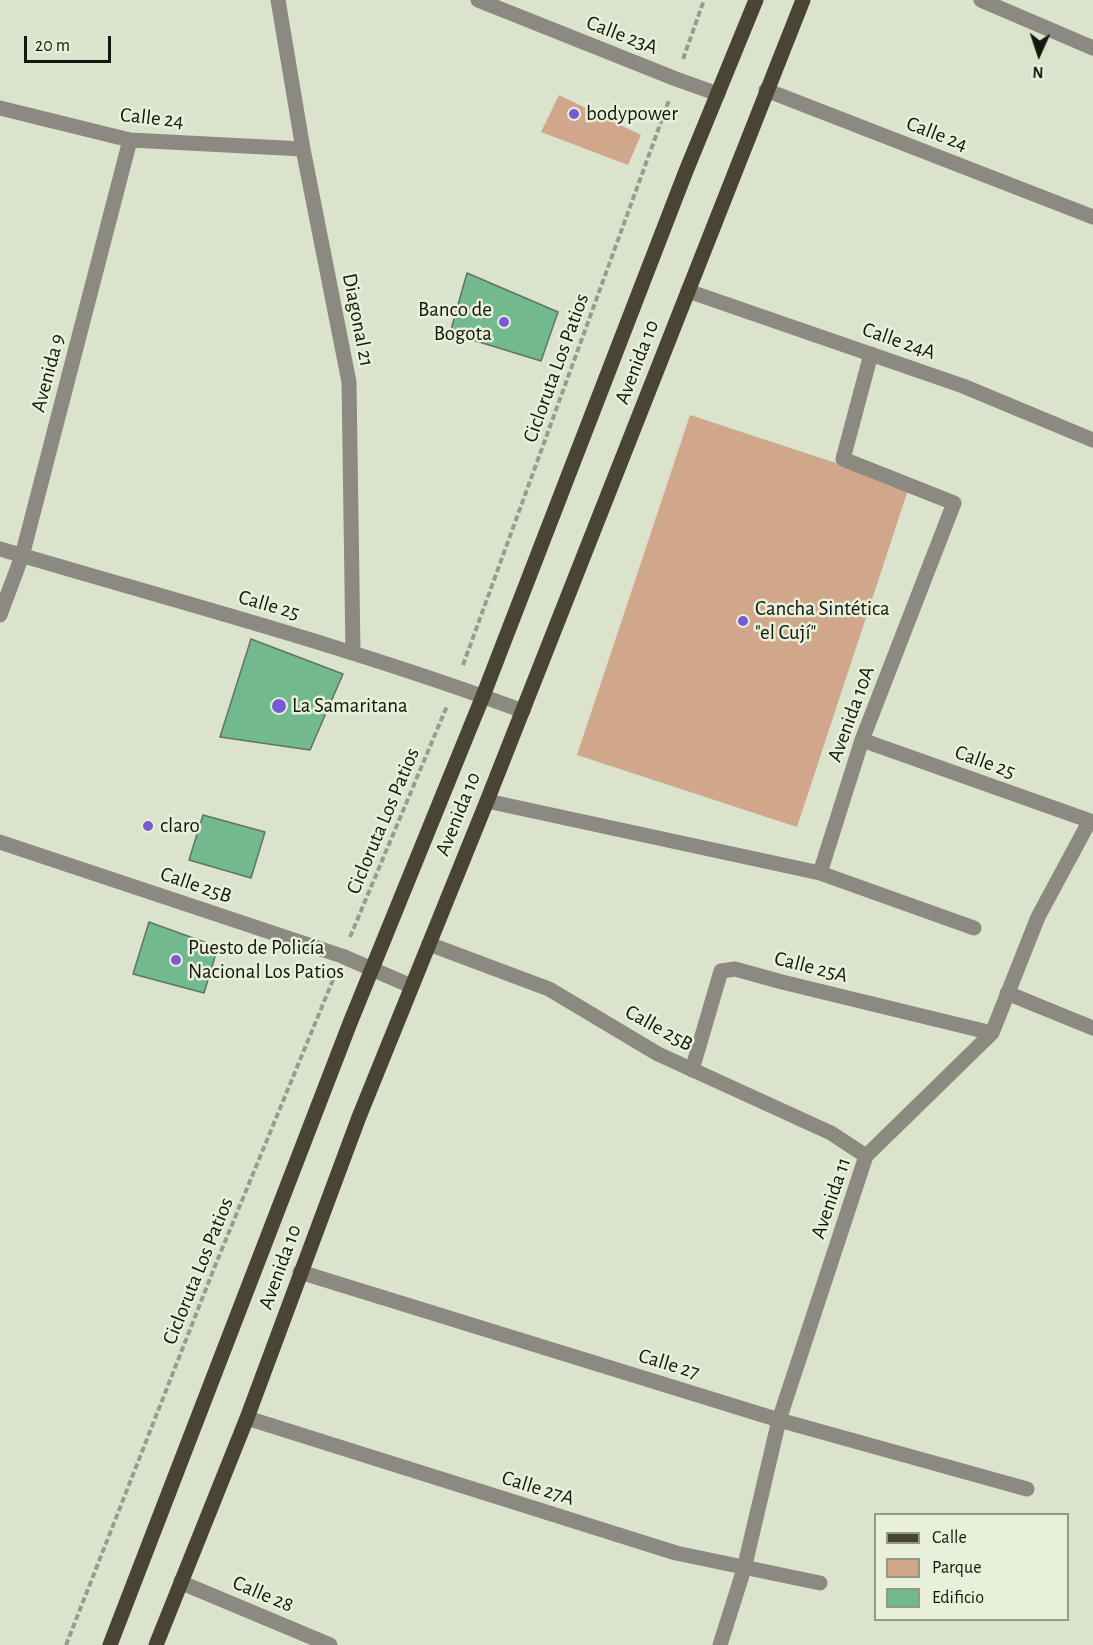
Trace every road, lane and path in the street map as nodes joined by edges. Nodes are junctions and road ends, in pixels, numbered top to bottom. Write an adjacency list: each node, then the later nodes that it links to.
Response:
1 (278, 0): 13 (street, Diagonal 21)
2 (478, 0): 8 (street, Calle 23A)
3 (704, 0): 8 (path, Cicloruta Los Patios)
4 (756, 0): 10 (main road, Avenida 10)
5 (803, 0): 9 (main road, Avenida 10)
6 (981, 0): 7 (street)
7 (1093, 48)
8 (676, 79): 10 (street, Calle 23A); 22 (path, Cicloruta Los Patios)
9 (766, 90): 14 (street, Calle 24); 15 (main road, Avenida 10)
10 (718, 94): 23 (main road, Avenida 10)
11 (0, 108): 12 (street, Calle 24)
12 (130, 140): 13 (street, Calle 24); 19 (street, Avenida 9)
13 (303, 149): 21 (street, Diagonal 21)
14 (1093, 217)
15 (688, 291): 16 (street, Calle 24A); 24 (main road, Avenida 10)
16 (871, 354): 17 (street, Calle 24A); 25 (street, Avenida 10A)
17 (1093, 440)
18 (0, 549): 19 (street, Calle 25)
19 (22, 556): 20 (street, Avenida 9); 21 (street, Calle 25)
20 (0, 615)
21 (353, 652): 22 (street, Calle 25)
22 (455, 686): 23 (street, Calle 25); 32 (path, Cicloruta Los Patios)
23 (483, 696): 24 (street, Calle 25); 33 (main road, Avenida 10)
24 (522, 711): 26 (main road, Avenida 10)
25 (862, 740): 27 (street, Calle 25); 29 (street, Avenida 10A)
26 (487, 801): 29 (street); 31 (main road, Avenida 10)
27 (1091, 822): 35 (street, Avenida 11)
28 (0, 842): 32 (street, Calle 25B)
29 (820, 873): 30 (street)
30 (974, 928)
31 (429, 944): 34 (main road, Avenida 10); 38 (street, Calle 25B)
32 (342, 956): 33 (street, Calle 25B); 47 (path, Cicloruta Los Patios)
33 (371, 968): 34 (street, Calle 25B); 48 (main road, Avenida 10)
34 (411, 986): 40 (main road, Avenida 10)
35 (1007, 993): 36 (street); 37 (street, Avenida 11)
36 (1093, 1028)
37 (992, 1033): 38 (street, Calle 25A); 39 (street, Avenida 11)
38 (692, 1070): 39 (street, Calle 25B)
39 (866, 1156): 42 (street, Avenida 11)
40 (300, 1272): 41 (main road, Avenida 10); 42 (street, Calle 27)
41 (247, 1418): 44 (street, Calle 27A); 45 (main road, Avenida 10)
42 (779, 1420): 43 (street, Calle 27); 44 (street, Avenida 11)
43 (1027, 1489)
44 (744, 1569): 46 (street, Calle 27A); 51 (street, Avenida 11)
45 (181, 1581): 49 (main road, Avenida 10); 50 (street, Calle 28)
46 (820, 1583)
47 (66, 1645)
48 (110, 1645)
49 (156, 1645)
50 (330, 1645)
51 (720, 1645)

